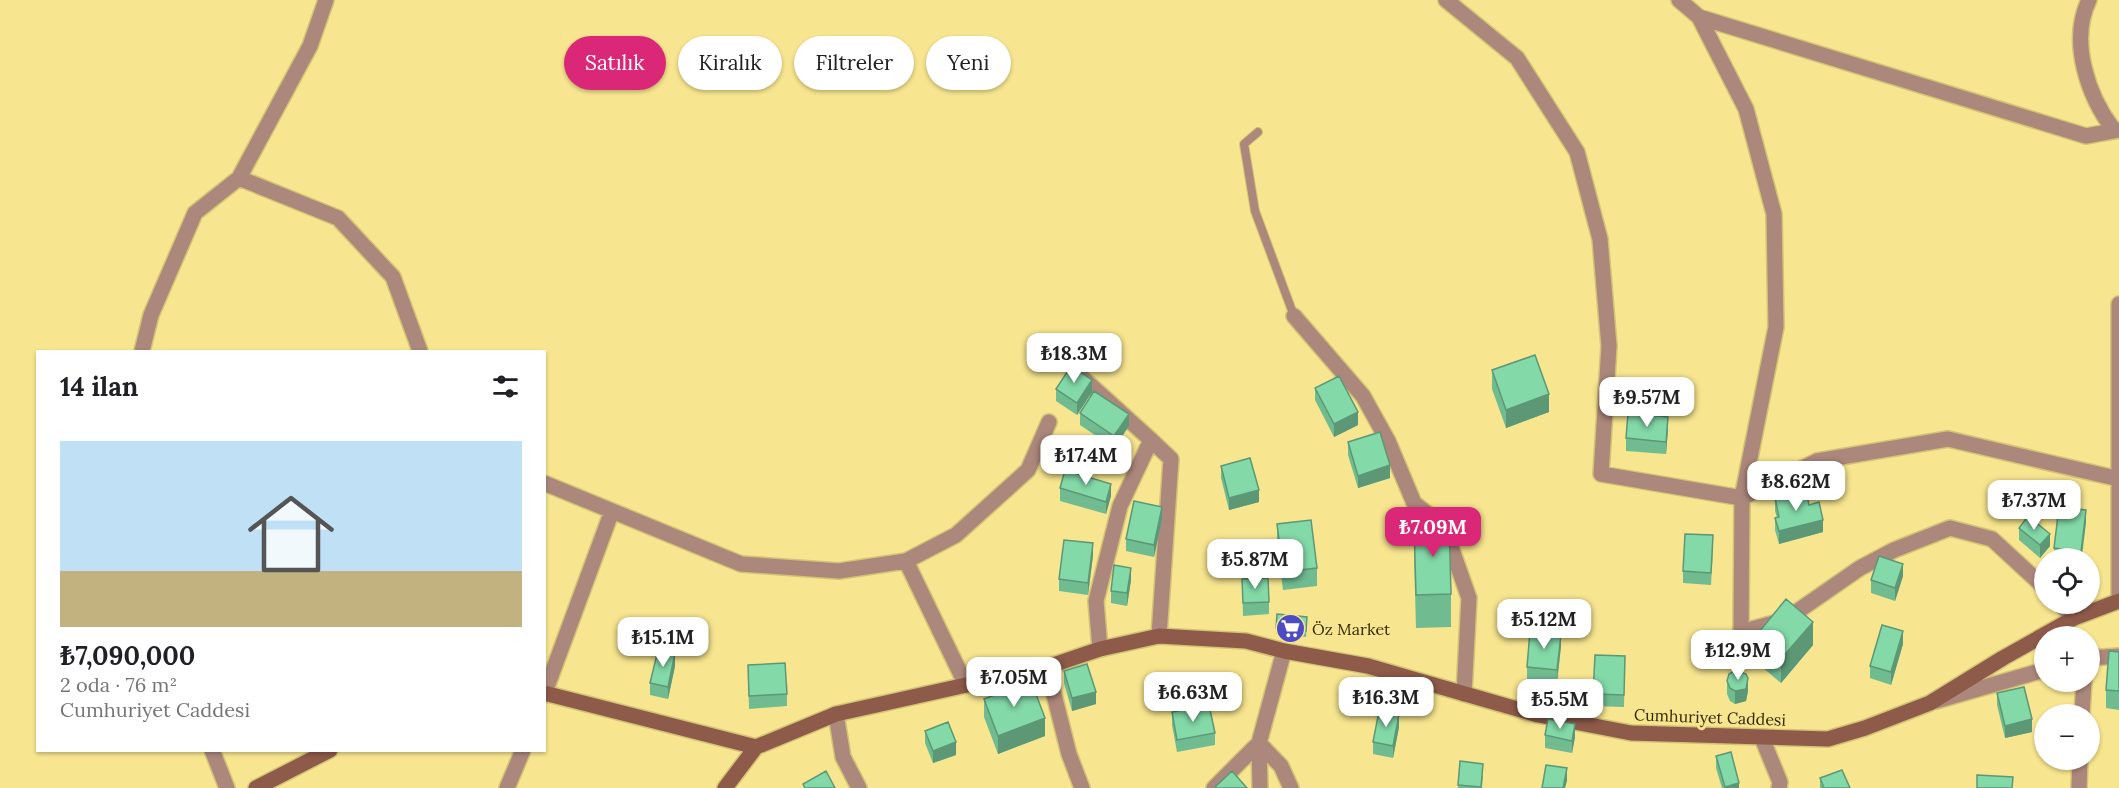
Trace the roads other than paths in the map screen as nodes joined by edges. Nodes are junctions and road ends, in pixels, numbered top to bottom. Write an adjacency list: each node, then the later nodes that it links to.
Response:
1 (326, 0): 8 (street)
2 (1446, 0): 18 (street)
3 (1679, 0): 5 (street)
4 (2089, 0): 6 (street)
5 (1700, 18): 6 (street); 18 (street)
6 (2117, 130)
7 (1258, 132): 10 (lane)
8 (239, 178): 11 (street); 12 (street)
9 (2119, 304): 16 (street)
10 (1294, 316): 35 (street)
11 (142, 350)
12 (420, 350)
13 (1074, 370): 15 (street)
14 (1049, 422): 20 (street)
15 (1152, 440): 25 (street); 26 (street)
16 (2119, 479): 18 (street); 22 (street)
17 (546, 484): 19 (street)
18 (1742, 498): 21 (street)
19 (612, 511): 20 (street); 33 (street)
20 (906, 561): 32 (street)
21 (2034, 578)
22 (2119, 601): 24 (street, Cumhuriyet Caddesi)
23 (2070, 614): 24 (street)
24 (2074, 618): 36 (street, Cumhuriyet Caddesi)
25 (1159, 636): 26 (street, Cumhuriyet Caddesi); 27 (street, Cumhuriyet Caddesi)
26 (1100, 649): 30 (street, Cumhuriyet Caddesi)
27 (1284, 651): 35 (street, Cumhuriyet Caddesi); 39 (street)
28 (2119, 656): 29 (street)
29 (2100, 657)
30 (1047, 667): 32 (street, Cumhuriyet Caddesi); 50 (street)
31 (2034, 673): 36 (street)
32 (966, 686): 37 (street, Cumhuriyet Caddesi)
33 (546, 691)
34 (546, 694): 40 (street)
35 (1464, 694): 38 (street, Cumhuriyet Caddesi)
36 (1930, 703): 38 (street, Cumhuriyet Caddesi)
37 (836, 714): 40 (street, Cumhuriyet Caddesi); 49 (street)
38 (1762, 738): 54 (street)
39 (1259, 743): 51 (street); 52 (street); 53 (street)
40 (756, 747): 48 (street)
41 (213, 752): 45 (street)
42 (326, 752): 46 (street)
43 (522, 752): 47 (street)
44 (2080, 770): 55 (street)
45 (227, 788)
46 (256, 788)
47 (507, 788)
48 (725, 788)
49 (859, 788)
50 (1082, 788)
51 (1214, 788)
52 (1260, 788)
53 (1291, 788)
54 (1779, 788)
55 (2079, 788)

